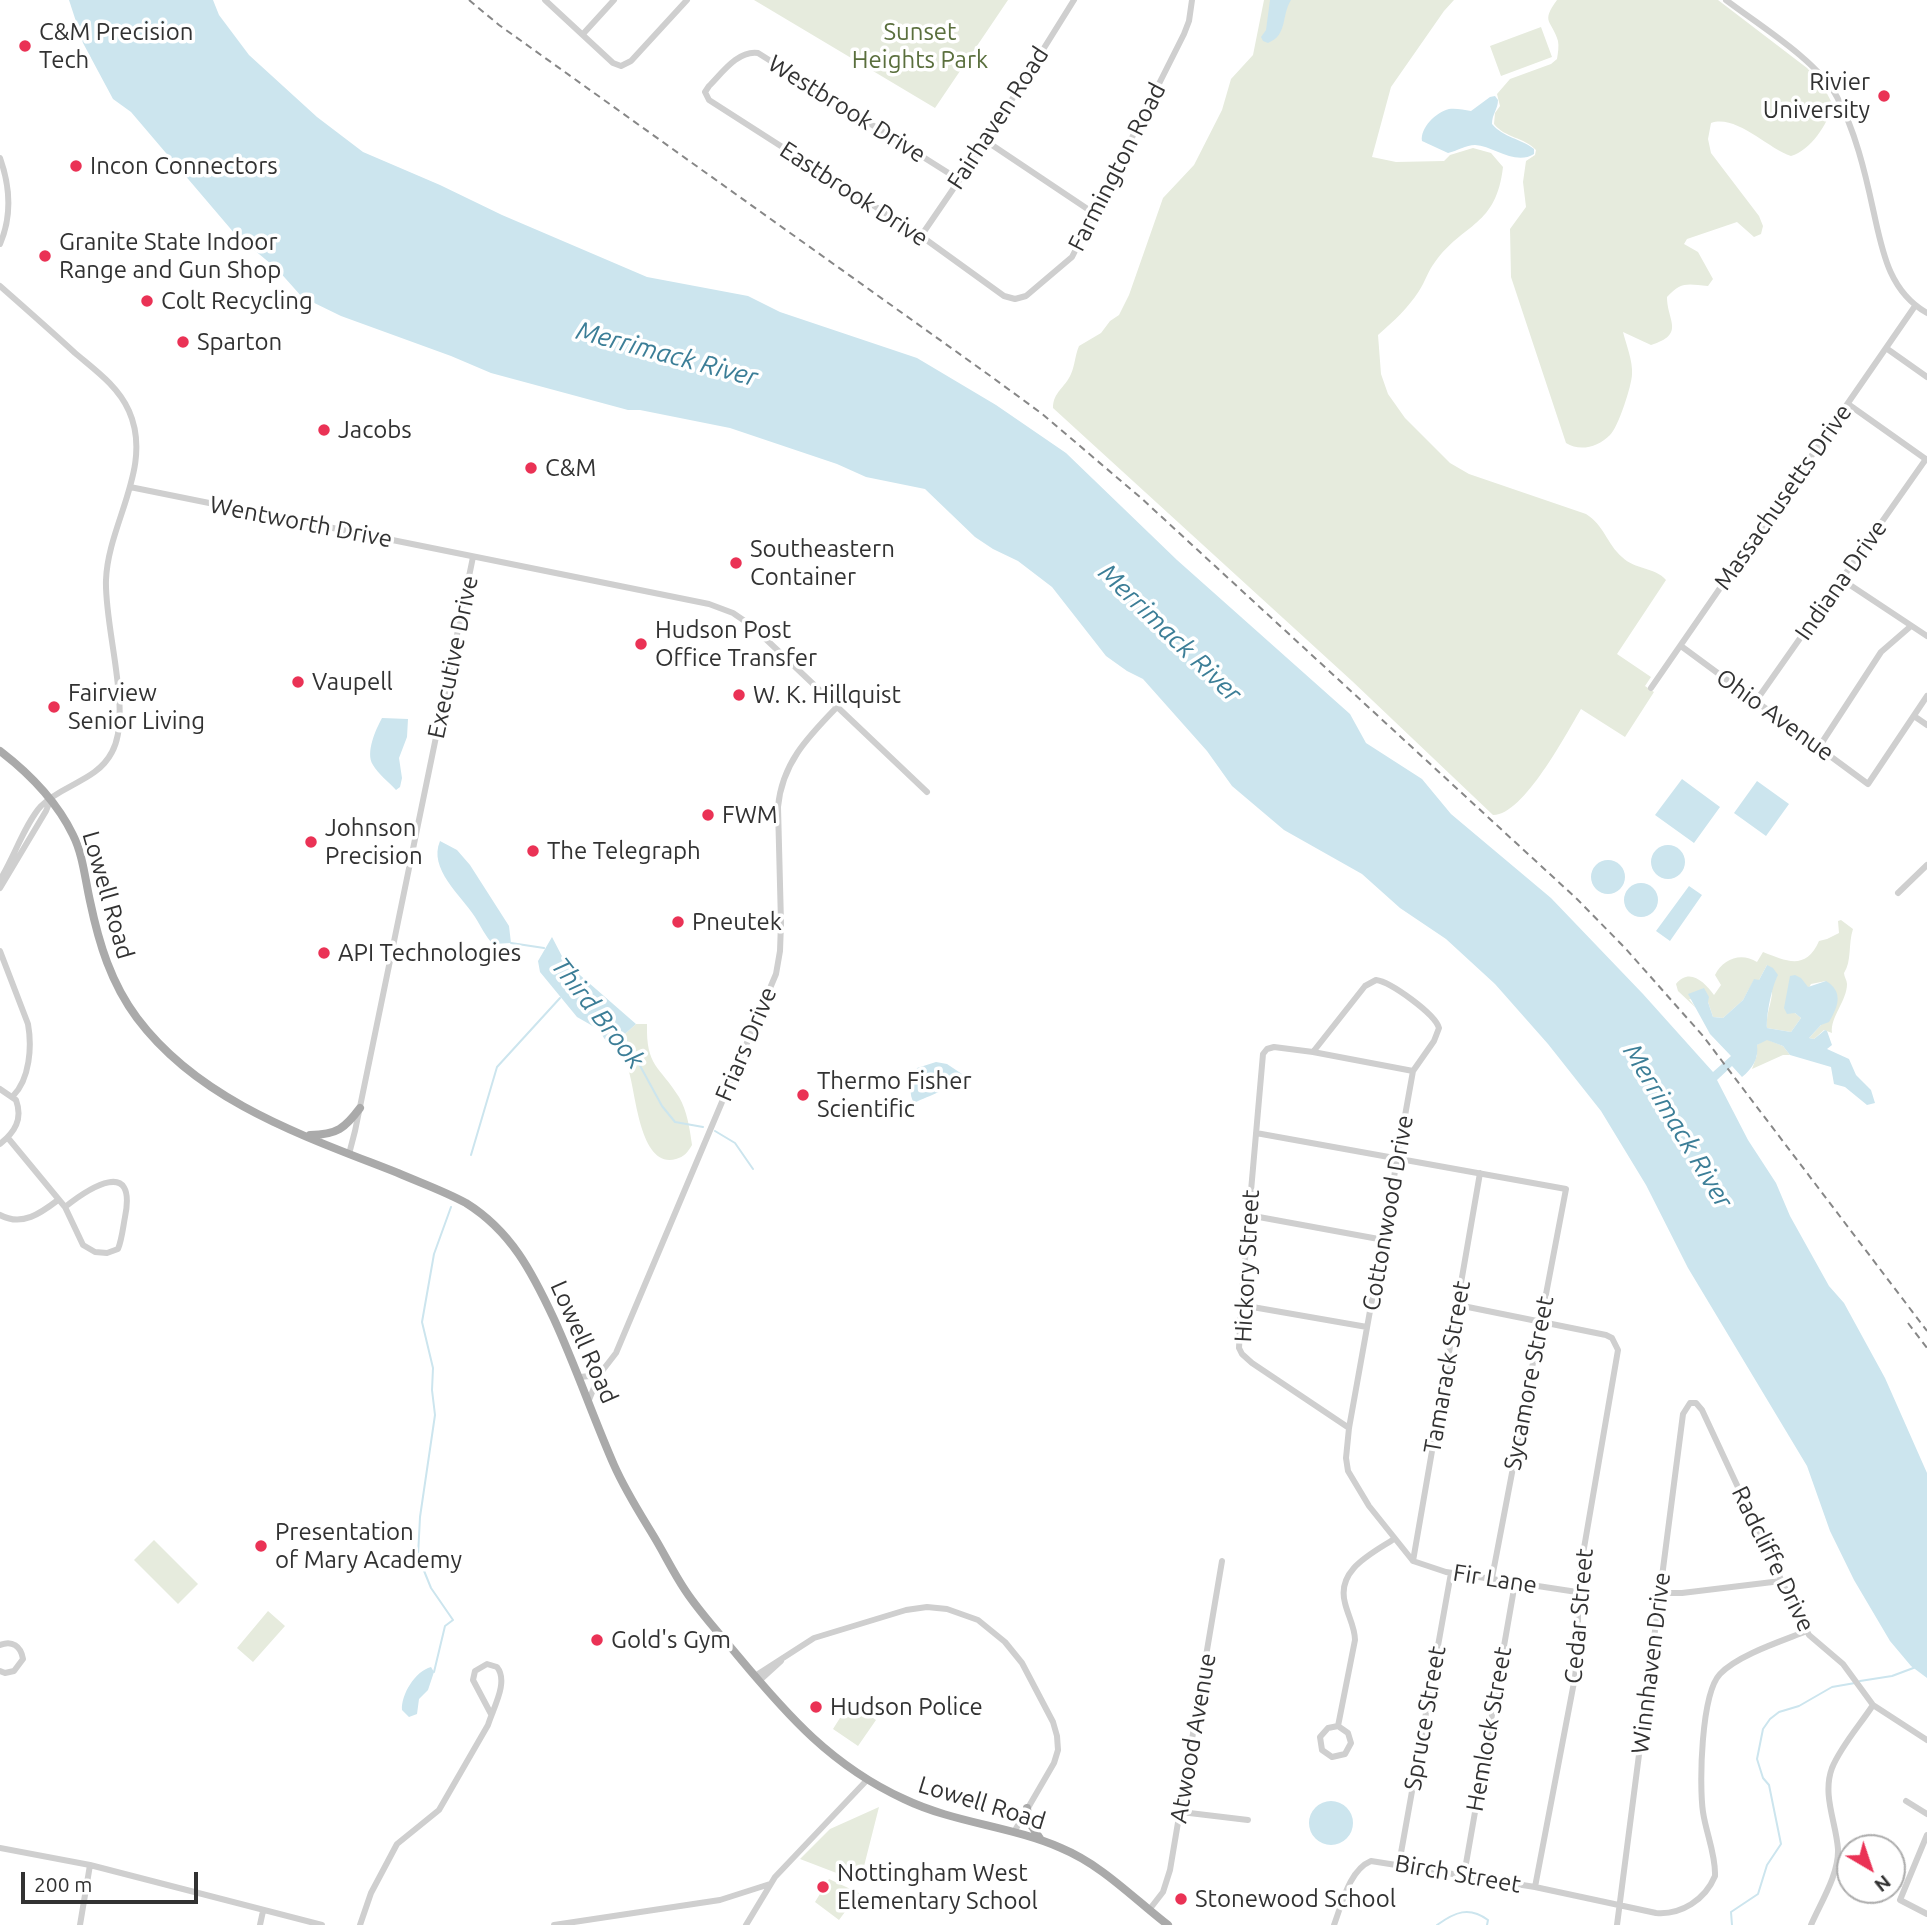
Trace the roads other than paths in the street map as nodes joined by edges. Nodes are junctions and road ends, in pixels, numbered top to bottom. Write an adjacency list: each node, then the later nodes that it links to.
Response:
1 (545, 0): 7 (street)
2 (614, 0): 7 (street)
3 (687, 0): 7 (street)
4 (1074, 0): 9 (street, Fairhaven Road)
5 (1192, 0): 12 (street, Farmington Road)
6 (1726, 0): 17 (street)
7 (583, 34)
8 (705, 92): 11 (street, Westbrook Drive); 13 (street, Eastbrook Drive)
9 (986, 141): 11 (street, Fairhaven Road); 12 (street)
10 (0, 158): 14 (street)
11 (958, 180): 13 (street, Fairhaven Road)
12 (1095, 214): 16 (street, Farmington Road)
13 (921, 236): 16 (street, Eastbrook Drive)
14 (0, 244)
15 (0, 286): 23 (street)
16 (1004, 296)
17 (1915, 306): 18 (street); 19 (street, Massachusetts Drive)
18 (1927, 313)
19 (1886, 348): 20 (street); 21 (street, Massachusetts Drive)
20 (1927, 377)
21 (1848, 404): 22 (street); 28 (street, Massachusetts Drive)
22 (1926, 459): 25 (street, Indiana Drive)
23 (130, 487): 24 (street, Wentworth Drive); 38 (street)
24 (473, 557): 32 (street, Executive Drive); 48 (street, Executive Drive)
25 (1841, 579): 26 (street); 31 (street, Indiana Drive)
26 (1911, 626): 27 (street); 35 (street)
27 (1927, 636)
28 (1681, 646): 29 (street, Massachusetts Drive); 31 (street, Ohio Avenue)
29 (1651, 688)
30 (1927, 696): 33 (street)
31 (1756, 701): 35 (street, Ohio Avenue)
32 (836, 707): 37 (street, Executive Drive); 65 (street, Friars Drive)
33 (1914, 716): 34 (street); 35 (street, Ohio Avenue)
34 (1927, 725)
35 (1819, 747)
36 (0, 751): 38 (main road, Lowell Road)
37 (927, 792)
38 (50, 799): 40 (street); 41 (street); 50 (main road, Lowell Road)
39 (1927, 865): 42 (street)
40 (0, 880)
41 (0, 888)
42 (1898, 893)
43 (0, 951): 47 (street)
44 (1313, 1052): 45 (street); 45 (street, Cottonwood Drive); 49 (street, Hickory Street)
45 (1413, 1071): 54 (street, Cottonwood Drive)
46 (0, 1088): 47 (street)
47 (13, 1096): 51 (street)
48 (360, 1108): 50 (main road); 53 (street, Executive Drive)
49 (1256, 1133): 54 (street); 59 (street, Hickory Street)
50 (305, 1135): 53 (main road, Lowell Road)
51 (8, 1138): 52 (street); 56 (street)
52 (0, 1144)
53 (349, 1154): 66 (main road, Lowell Road)
54 (1397, 1158): 55 (street); 60 (street, Cottonwood Drive)
55 (1480, 1173): 62 (street, Tamarack Street); 63 (street, Sycamore Street)
56 (58, 1199): 57 (street); 58 (street)
57 (65, 1208): 57 (street)
58 (0, 1215)
59 (1248, 1216): 60 (street); 61 (street, Hickory Street)
60 (1384, 1240): 64 (street, Cottonwood Drive)
61 (1241, 1305): 64 (street); 69 (street, Hickory Street)
62 (1458, 1305): 63 (street); 72 (street, Tamarack Street)
63 (1541, 1322): 74 (street, Sycamore Street); 77 (street, Cedar Street)
64 (1367, 1327): 69 (street, Cottonwood Drive)
65 (598, 1375): 66 (street); 67 (street, Friars Drive)
66 (580, 1377): 67 (main road, Lowell Road)
67 (589, 1400): 82 (main road, Lowell Road)
68 (1690, 1403): 75 (street, Radcliffe Drive); 78 (street, Winnhaven Drive)
69 (1349, 1428): 70 (street, Cottonwood Drive)
70 (1394, 1539): 72 (street, Cottonwood Drive); 85 (street)
71 (1223, 1561): 90 (street, Atwood Avenue)
72 (1413, 1561): 73 (street, Fir Lane)
73 (1451, 1573): 74 (street, Fir Lane); 98 (street, Spruce Street)
74 (1492, 1578): 76 (street, Fir Lane)
75 (1781, 1581): 78 (street); 79 (street, Radcliffe Drive)
76 (1515, 1583): 77 (street, Fir Lane); 99 (street, Hemlock Street)
77 (1577, 1592): 101 (street, Cedar Street)
78 (1660, 1593): 102 (street, Winnhaven Drive)
79 (1807, 1631): 83 (street, Radcliffe Drive); 102 (street, Birch Street)
80 (0, 1645): 81 (street)
81 (0, 1671)
82 (757, 1679): 87 (main road, Lowell Road); 89 (street)
83 (1873, 1705): 86 (street, Radcliffe Drive); 115 (street)
84 (491, 1714): 84 (street); 109 (street)
85 (1338, 1726): 85 (street)
86 (1927, 1740)
87 (867, 1780): 93 (main road, Lowell Road); 100 (street)
88 (1906, 1801): 91 (street)
89 (1027, 1808): 93 (street); 95 (main road)
90 (1181, 1812): 92 (street); 103 (street, Atwood Avenue)
91 (1927, 1814)
92 (1248, 1820)
93 (1014, 1832): 95 (main road, Lowell Road)
94 (1927, 1835): 105 (street)
95 (1041, 1840): 103 (main road, Lowell Road)
96 (0, 1849): 97 (street)
97 (90, 1864): 104 (street); 106 (street)
98 (1399, 1864): 99 (street, Birch Street); 113 (street, Birch Street)
99 (1464, 1875): 101 (street, Birch Street)
100 (769, 1885): 110 (street); 111 (street)
101 (1535, 1887): 102 (street, Birch Street)
102 (1620, 1905): 114 (street, Winnhaven Drive)
103 (1149, 1910): 112 (main road, Lowell Road)
104 (262, 1911): 107 (street); 108 (street)
105 (1927, 1914)
106 (80, 1925)
107 (260, 1925)
108 (322, 1925)
109 (360, 1925)
110 (554, 1925)
111 (746, 1925)
112 (1168, 1925)
113 (1334, 1925)
114 (1617, 1925)
115 (1811, 1925)

